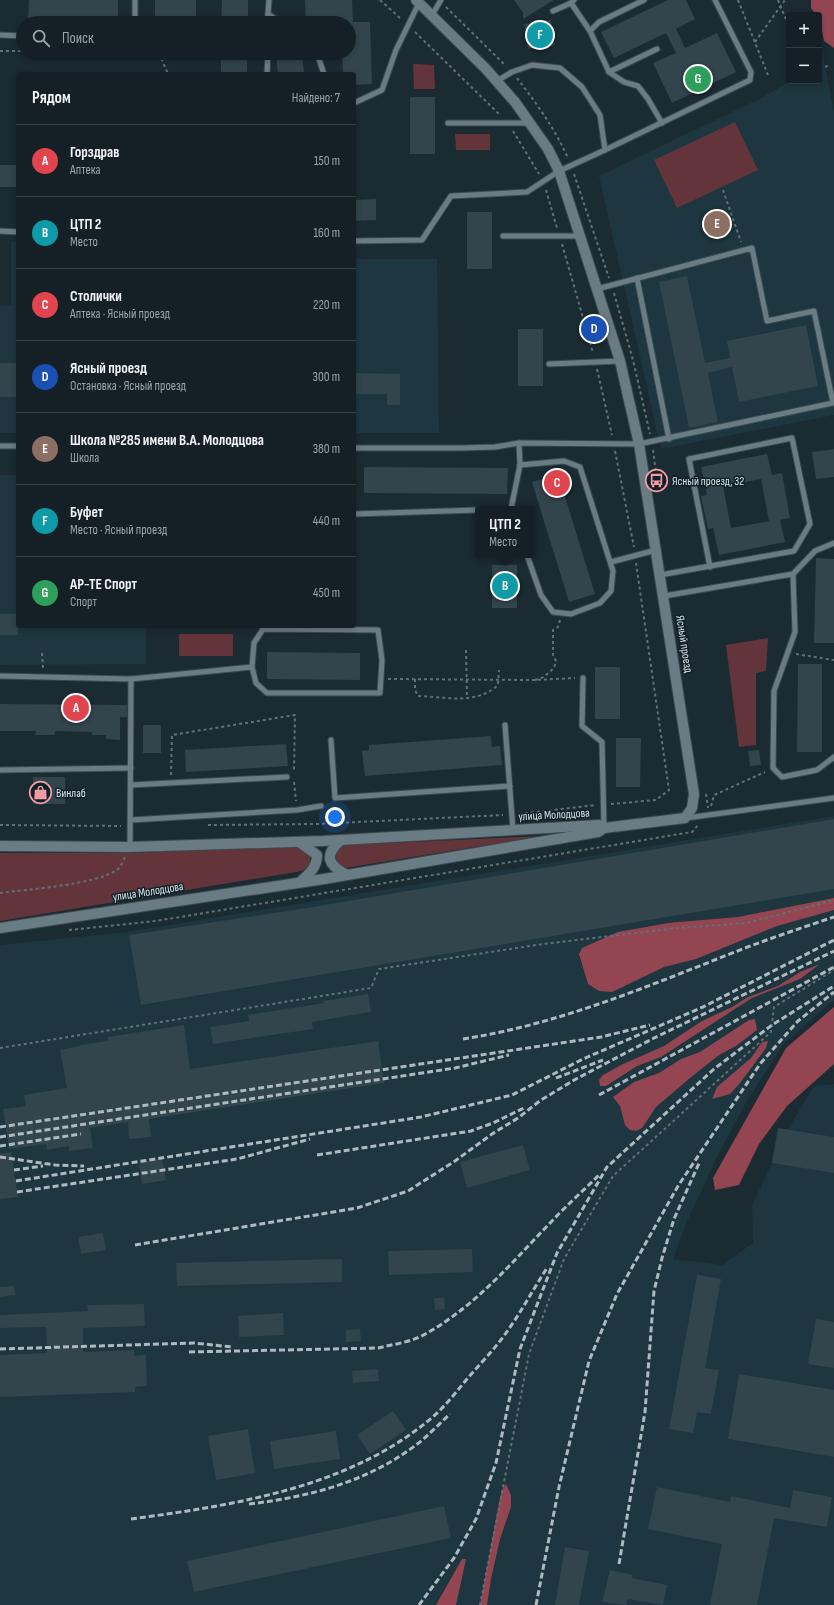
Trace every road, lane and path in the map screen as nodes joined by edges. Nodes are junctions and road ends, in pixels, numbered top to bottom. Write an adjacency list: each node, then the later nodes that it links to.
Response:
1 (135, 0): 15 (lane)
2 (269, 0): 13 (lane)
3 (441, 0): 14 (lane)
4 (644, 0): 18 (lane)
5 (715, 0): 39 (lane)
6 (738, 0): 21 (path)
7 (778, 0): 11 (path)
8 (785, 0): 11 (path)
9 (417, 1): 14 (street, Ясный проезд); 36 (lane)
10 (572, 2): 12 (lane); 18 (lane)
11 (781, 6): 17 (path); 21 (path)
12 (553, 11)
13 (268, 14): 16 (lane)
14 (432, 15): 35 (street, Ясный проезд)
15 (135, 16)
16 (271, 16)
17 (786, 19)
18 (590, 31): 33 (lane)
19 (0, 35): 20 (lane)
20 (16, 36)
21 (755, 42): 34 (path)
22 (657, 49): 33 (lane)
23 (0, 51): 24 (path)
24 (16, 51)
25 (162, 60): 30 (path)
26 (268, 60): 31 (lane)
27 (319, 60): 32 (lane)
28 (828, 66): 29 (path)
29 (822, 67)
30 (167, 72)
31 (267, 72)
32 (323, 72)
33 (609, 72): 39 (lane)
34 (768, 75)
35 (497, 81): 37 (street, Ясный проезд); 40 (lane)
36 (356, 102)
37 (530, 122): 38 (lane); 41 (street, Ясный проезд)
38 (448, 123)
39 (662, 123): 40 (lane)
40 (605, 150): 41 (lane)
41 (559, 171): 46 (street, Ясный проезд); 47 (lane)
42 (723, 190): 48 (path)
43 (0, 232): 44 (lane)
44 (16, 232)
45 (503, 236): 46 (lane)
46 (580, 236): 50 (street, Ясный проезд)
47 (356, 241)
48 (744, 250): 49 (lane); 53 (lane)
49 (637, 278): 50 (lane); 53 (lane)
50 (596, 289): 51 (street, Ясный проезд)
51 (620, 361): 52 (lane); 55 (street, Ясный проезд)
52 (549, 364)
53 (669, 439): 55 (lane)
54 (519, 443): 55 (lane); 58 (lane); 59 (lane)
55 (639, 444): 64 (street, Ясный проезд)
56 (0, 446): 57 (lane)
57 (16, 446)
58 (356, 448)
59 (520, 465): 60 (lane); 66 (lane)
60 (512, 506)
61 (475, 510): 62 (lane)
62 (356, 514)
63 (834, 543): 68 (lane)
64 (656, 550): 66 (lane); 69 (street, Ясный проезд)
65 (528, 558): 71 (lane)
66 (610, 562): 71 (lane)
67 (710, 566): 67 (lane); 69 (lane)
68 (793, 574): 70 (lane); 75 (lane)
69 (660, 575): 70 (street, Ясный проезд)
70 (664, 596): 107 (street, Ясный проезд)
71 (562, 613): 88 (path)
72 (261, 628): 78 (lane)
73 (300, 628): 84 (lane)
74 (466, 650): 86 (path)
75 (789, 652): 77 (path); 94 (lane)
76 (42, 653): 81 (path)
77 (834, 660)
78 (252, 667): 83 (lane); 84 (lane)
79 (499, 670): 87 (path)
80 (0, 676): 81 (lane)
81 (43, 676): 83 (lane)
82 (583, 678): 88 (path); 102 (lane)
83 (131, 679): 93 (lane)
84 (381, 679): 85 (path)
85 (415, 679): 86 (path); 89 (path)
86 (466, 680): 87 (path); 89 (path)
87 (499, 680): 88 (path); 89 (path)
88 (535, 680)
89 (467, 698)
90 (505, 725): 99 (lane)
91 (331, 740): 99 (lane)
92 (834, 757): 94 (lane)
93 (131, 768): 95 (lane); 98 (lane)
94 (773, 768): 106 (path)
95 (0, 770)
96 (287, 777): 97 (lane)
97 (170, 784): 98 (lane); 104 (path)
98 (132, 785): 108 (lane)
99 (510, 786): 105 (lane)
100 (670, 790): 102 (path)
101 (834, 798): 106 (lane)
102 (603, 804): 105 (path); 111 (lane)
103 (322, 806): 104 (lane)
104 (297, 810): 108 (lane)
105 (512, 815): 110 (path); 112 (lane)
106 (709, 815): 107 (lane); 122 (path)
107 (685, 818): 111 (street)
108 (130, 823): 109 (path); 116 (lane)
109 (0, 825)
110 (208, 825)
111 (604, 828): 112 (street, улица Молодцова); 117 (street, улица Молодцова)
112 (513, 830): 113 (street, улица Молодцова)
113 (341, 840): 114 (street, улица Молодцова); 117 (street)
114 (299, 842): 116 (street, улица Молодцова); 118 (street)
115 (0, 846): 116 (street, улица Молодцова)
116 (130, 847): 119 (path)
117 (347, 875): 118 (street, улица Молодцова)
118 (300, 882): 121 (street, улица Молодцова)
119 (0, 893)
120 (834, 900): 124 (path)
121 (0, 928)
122 (62, 931)
123 (834, 970): 125 (path)
124 (0, 1048)
125 (480, 1605)

